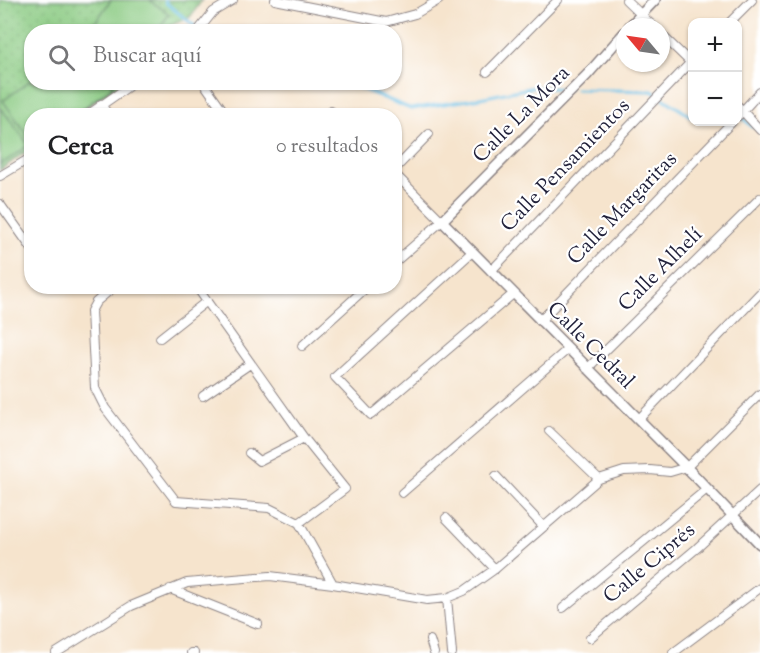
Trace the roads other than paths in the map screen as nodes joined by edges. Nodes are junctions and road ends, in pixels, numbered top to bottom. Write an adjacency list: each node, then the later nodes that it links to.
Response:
1 (233, 0): 12 (street)
2 (275, 0): 3 (street)
3 (439, 0)
4 (558, 0): 17 (street)
5 (627, 0): 8 (street)
6 (655, 0): 8 (street)
7 (752, 0): 11 (street)
8 (641, 15): 9 (street); 10 (street)
9 (638, 18)
10 (644, 18)
11 (734, 18)
12 (203, 24)
13 (616, 42): 36 (street, Calle La Mora)
14 (670, 42): 15 (street)
15 (688, 58)
16 (688, 66): 40 (street, Calle Pensamientos)
17 (487, 72)
18 (123, 90): 21 (street)
19 (209, 90): 24 (street)
20 (760, 92): 25 (street)
21 (101, 104): 22 (street); 23 (street)
22 (96, 108)
23 (104, 108)
24 (221, 108)
25 (742, 108)
26 (742, 114): 28 (street)
27 (728, 126): 47 (street, Calle Margaritas)
28 (760, 130)
29 (429, 134): 31 (street)
30 (24, 162): 32 (street)
31 (402, 163)
32 (0, 176)
33 (402, 180): 36 (street, Calle Cedral)
34 (760, 198): 52 (street, Calle Alhelí)
35 (0, 204): 37 (street)
36 (441, 221): 38 (street, Calle Cedral); 39 (street)
37 (24, 238)
38 (472, 252): 40 (street, Calle Cedral); 45 (street)
39 (402, 256)
40 (491, 271): 45 (street, Calle Cedral)
41 (760, 293): 55 (street)
42 (106, 294): 67 (street)
43 (202, 294): 46 (street)
44 (359, 294): 49 (street)
45 (513, 294): 47 (street, Calle Cedral)
46 (207, 301): 48 (street); 51 (street)
47 (540, 321): 50 (street, Calle Cedral)
48 (160, 338)
49 (302, 346)
50 (568, 349): 52 (street, Calle Cedral); 64 (street)
51 (250, 364): 54 (street); 57 (street)
52 (587, 369): 55 (street, Calle Cedral)
53 (760, 394): 59 (street)
54 (203, 396)
55 (639, 420): 59 (street, Calle Cedral)
56 (549, 431): 61 (street)
57 (304, 438): 58 (street); 67 (street)
58 (249, 453)
59 (687, 467): 61 (street); 62 (street, Calle Cedral)
60 (496, 476): 68 (street)
61 (599, 479): 68 (street)
62 (707, 489): 65 (street, Calle Cedral); 75 (street)
63 (760, 490): 65 (street, Calle Ciprés)
64 (402, 493)
65 (733, 517): 69 (street, Calle Cedral); 77 (street, Calle Ciprés)
66 (446, 518): 70 (street)
67 (299, 523): 71 (street)
68 (543, 526): 70 (street)
69 (760, 544)
70 (495, 569): 74 (street)
71 (333, 584): 73 (street); 74 (street)
72 (760, 588): 82 (street)
73 (170, 589): 76 (street); 79 (street)
74 (447, 598): 81 (street)
75 (563, 608)
76 (258, 624)
77 (590, 638)
78 (430, 640): 80 (street)
79 (56, 653)
80 (434, 653)
81 (452, 653)
82 (673, 653)

